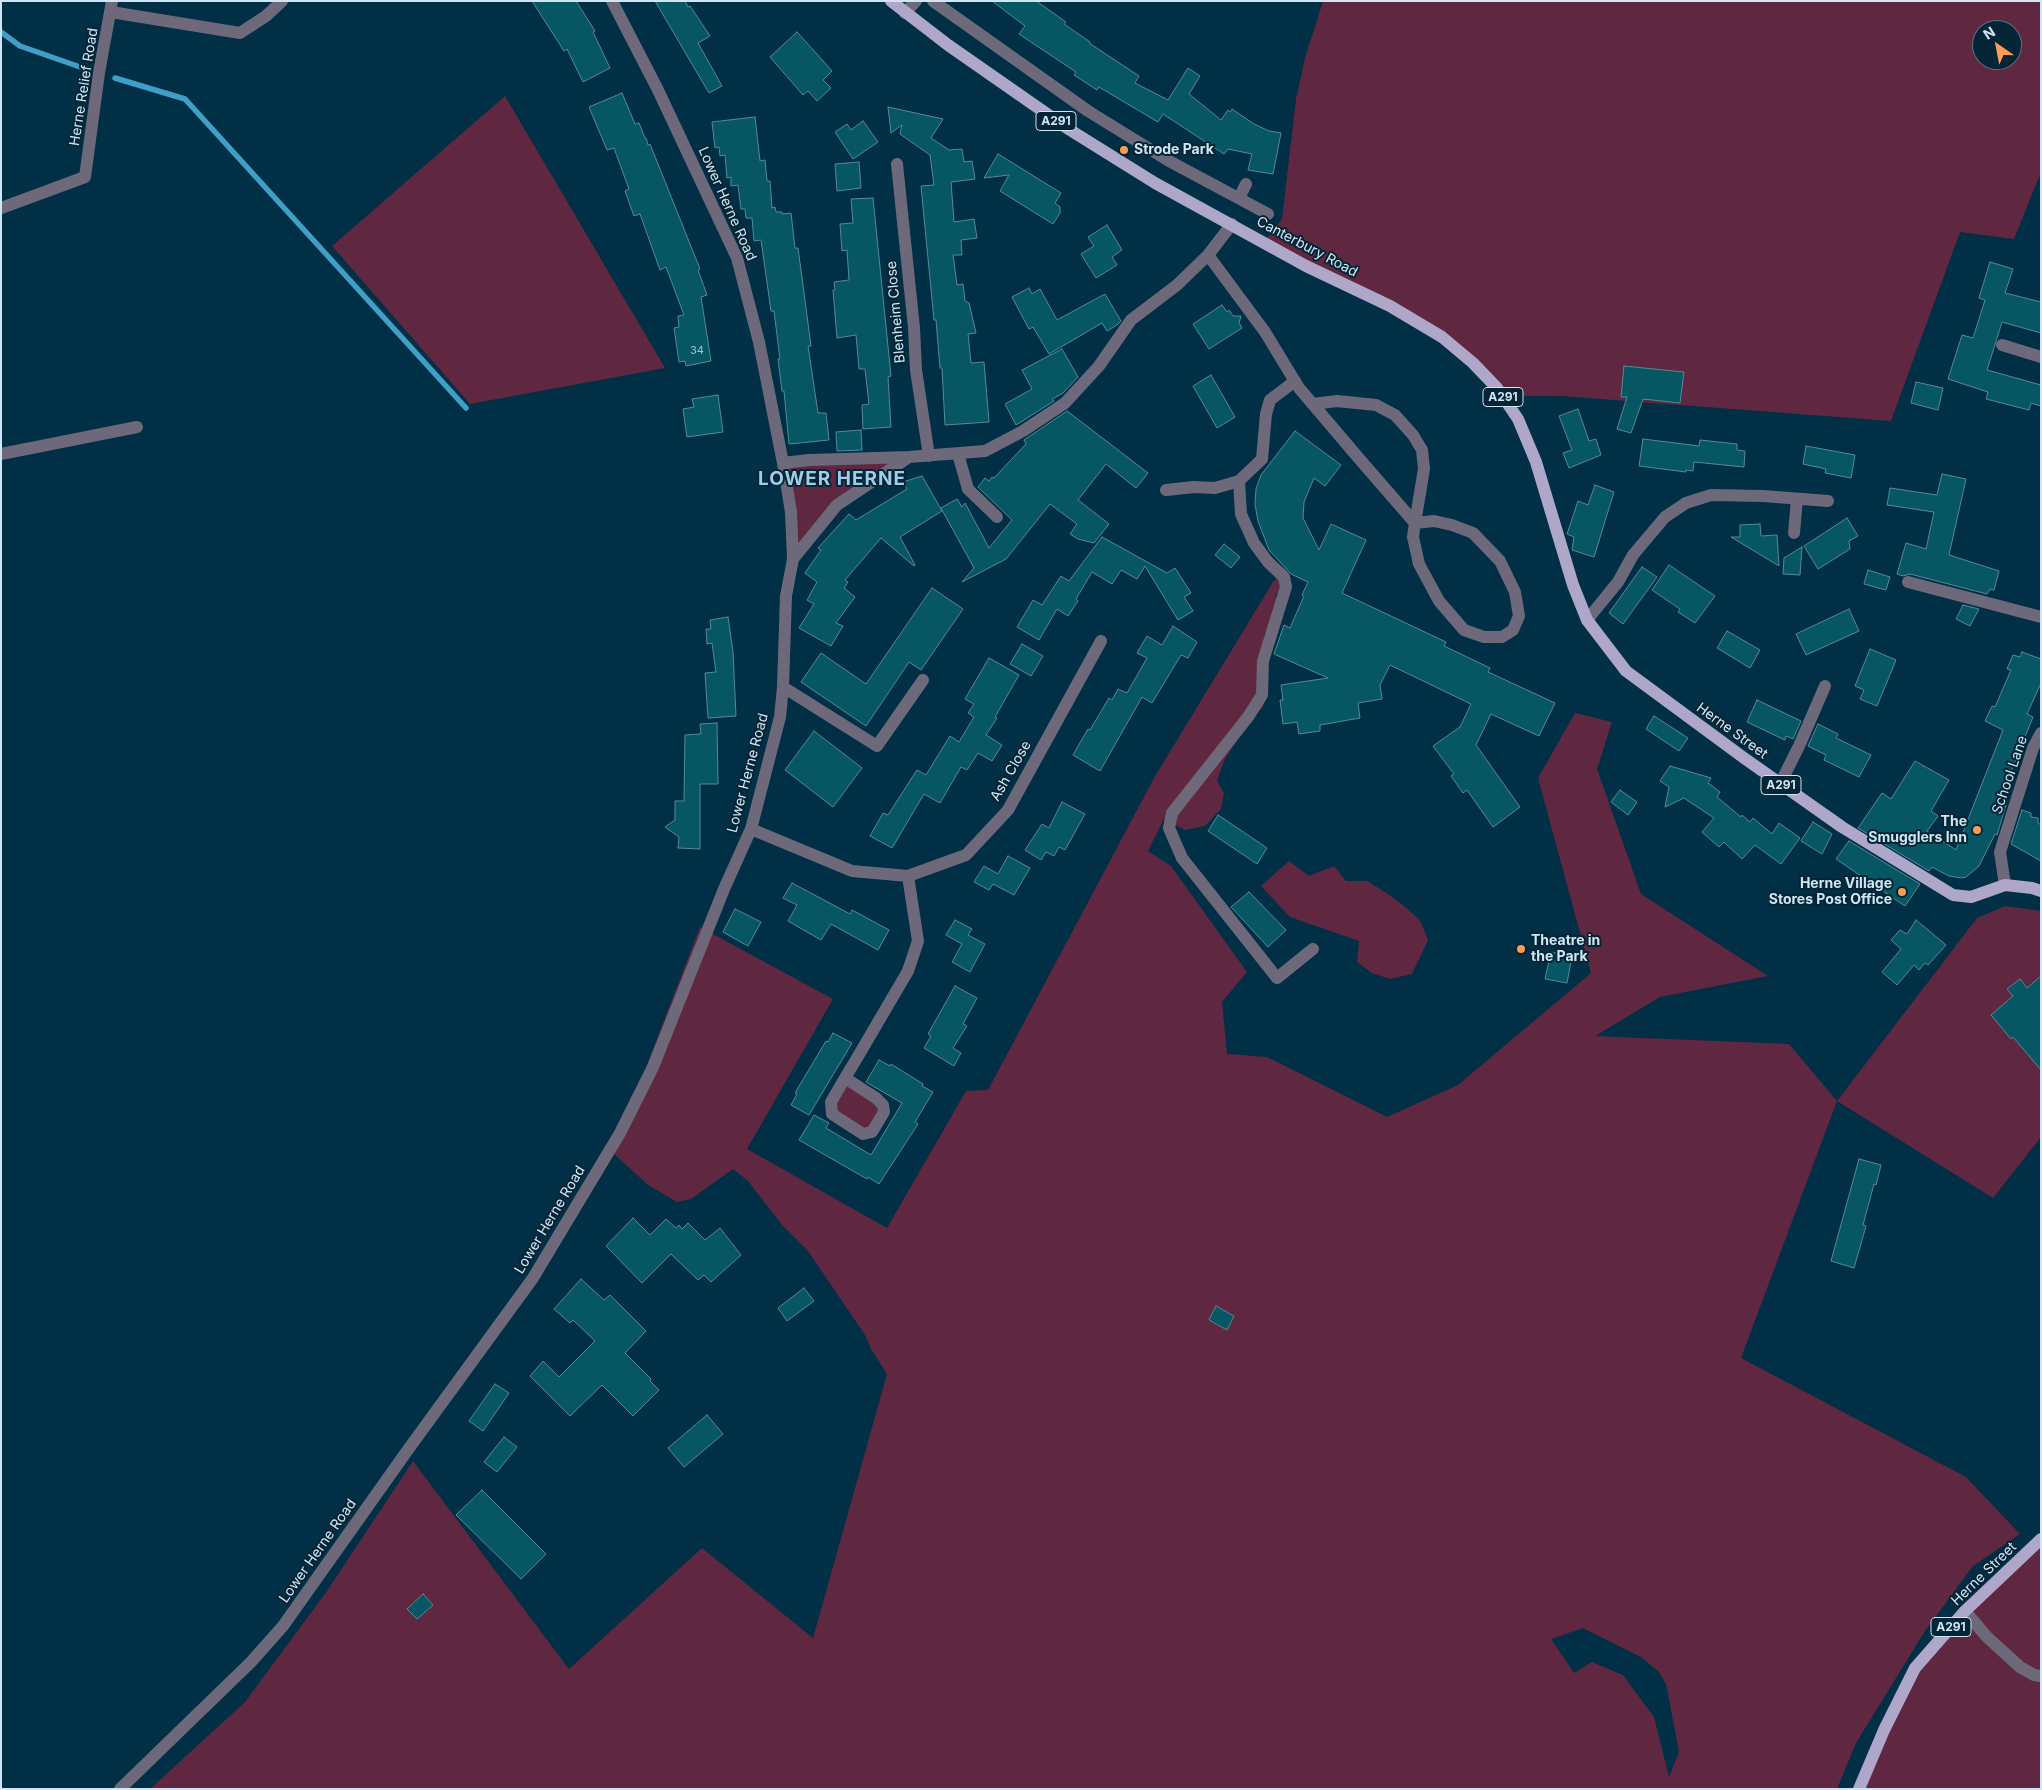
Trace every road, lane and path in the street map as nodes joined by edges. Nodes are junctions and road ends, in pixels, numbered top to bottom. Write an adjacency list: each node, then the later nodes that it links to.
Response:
1 (282, 1): 6 (street)
2 (612, 1): 24 (street, Lower Herne Road)
3 (891, 1): 7 (main road, Canterbury Road / A291)
4 (916, 1): 7 (street)
5 (933, 1): 10 (street, Canterbury Road)
6 (111, 6): 11 (street, Herne Relief Road)
7 (906, 14): 13 (main road, Canterbury Road / A291)
8 (896, 164): 22 (street, Blenheim Close)
9 (1246, 184): 10 (street)
10 (1238, 198): 12 (street, Canterbury Road)
11 (1, 208)
12 (1268, 214)
13 (1232, 224): 14 (street); 35 (main road, Canterbury Road / A291)
14 (1208, 255): 17 (street); 21 (street)
15 (2002, 345): 16 (street)
16 (2041, 356)
17 (1295, 381): 18 (street); 25 (street)
18 (1313, 404): 30 (street); 30 (street)
19 (138, 427): 20 (street)
20 (1, 454)
21 (958, 454): 22 (street); 29 (street)
22 (929, 456): 23 (street)
23 (909, 457): 24 (street); 32 (street, Lower Herne Road)
24 (783, 463): 32 (street, Lower Herne Road)
25 (1239, 481): 26 (street); 46 (street)
26 (1166, 490)
27 (1797, 499): 28 (street); 31 (street); 35 (street)
28 (1828, 502)
29 (997, 517)
30 (1415, 523): 30 (street)
31 (1794, 533)
32 (793, 559): 39 (street, Lower Herne Road)
33 (1908, 582): 34 (street)
34 (2041, 617)
35 (1587, 620): 41 (main road, Herne Street / A291)
36 (1101, 641): 43 (street, Ash Close)
37 (923, 680): 39 (street)
38 (1825, 686): 41 (street)
39 (784, 687): 42 (street, Lower Herne Road)
40 (2041, 733): 44 (street, School Lane)
41 (1780, 784): 44 (main road, Herne Street / A291)
42 (751, 829): 43 (street, Ash Close); 51 (street, Lower Herne Road)
43 (908, 876): 47 (street)
44 (2005, 885): 45 (main road, Herne Street / A291)
45 (2041, 891)
46 (1314, 949)
47 (845, 1078): 47 (street)
48 (2041, 1540): 49 (main road, Herne Street / A291)
49 (1965, 1611): 50 (street); 52 (main road, Herne Street / A291)
50 (2041, 1676)
51 (120, 1789)
52 (1859, 1789)

